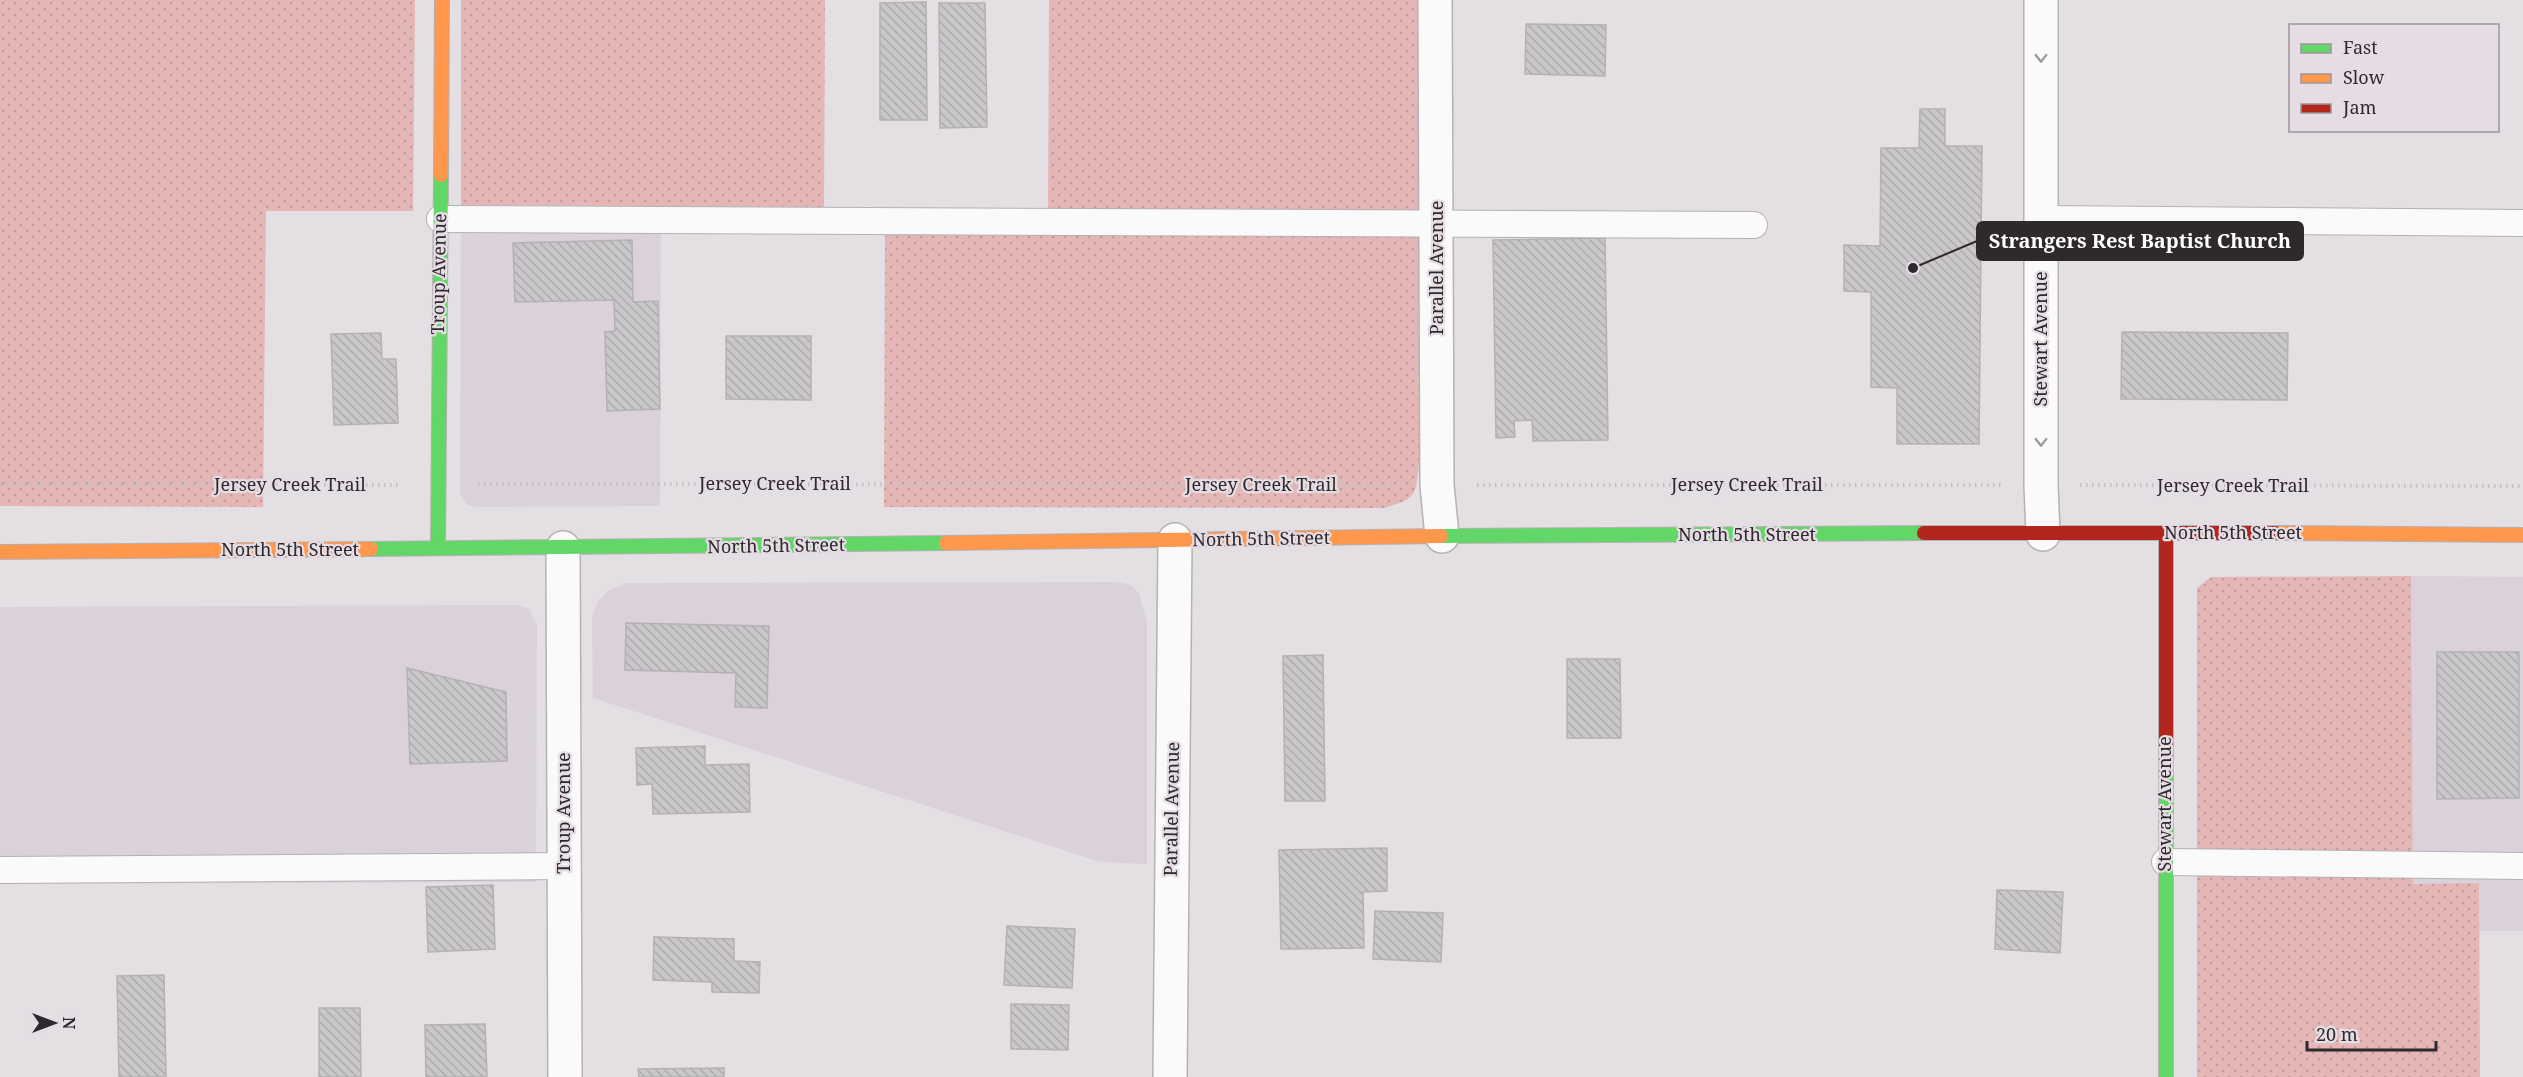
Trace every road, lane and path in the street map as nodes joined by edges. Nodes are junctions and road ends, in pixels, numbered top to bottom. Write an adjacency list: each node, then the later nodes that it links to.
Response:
1 (442, 0): 4 (street, Troup Avenue)
2 (1436, 0): 7 (street, Parallel Avenue)
3 (2041, 0): 5 (street, Stewart Avenue, one-way to 5)
4 (440, 219): 7 (lane); 10 (street, Troup Avenue)
5 (2041, 219): 6 (lane); 12 (street, Stewart Avenue, one-way to 12)
6 (2523, 223)
7 (1436, 224): 8 (lane); 11 (street, Parallel Avenue)
8 (1754, 225)
9 (0, 484): 10 (path, Jersey Creek Trail)
10 (437, 485): 11 (path, Jersey Creek Trail); 19 (street, Troup Avenue)
11 (1437, 485): 12 (path, Jersey Creek Trail); 16 (street, Parallel Avenue)
12 (2041, 485): 13 (path, Jersey Creek Trail); 15 (street, Stewart Avenue)
13 (2523, 486)
14 (2166, 532): 15 (street, North 5th Street); 17 (street, North 5th Street); 22 (street, Stewart Avenue)
15 (2043, 534): 16 (street, North 5th Street)
16 (1442, 536): 18 (street, North 5th Street)
17 (2523, 536)
18 (1175, 540): 20 (street, North 5th Street); 27 (street, Parallel Avenue)
19 (438, 549): 20 (street, North 5th Street); 21 (street, North 5th Street)
20 (563, 549): 23 (street, Troup Avenue)
21 (0, 552)
22 (2165, 862): 24 (lane); 28 (street, Stewart Avenue)
23 (564, 866): 25 (lane); 26 (street, Troup Avenue)
24 (2523, 866)
25 (0, 870)
26 (565, 1077)
27 (1170, 1077)
28 (2166, 1077)

